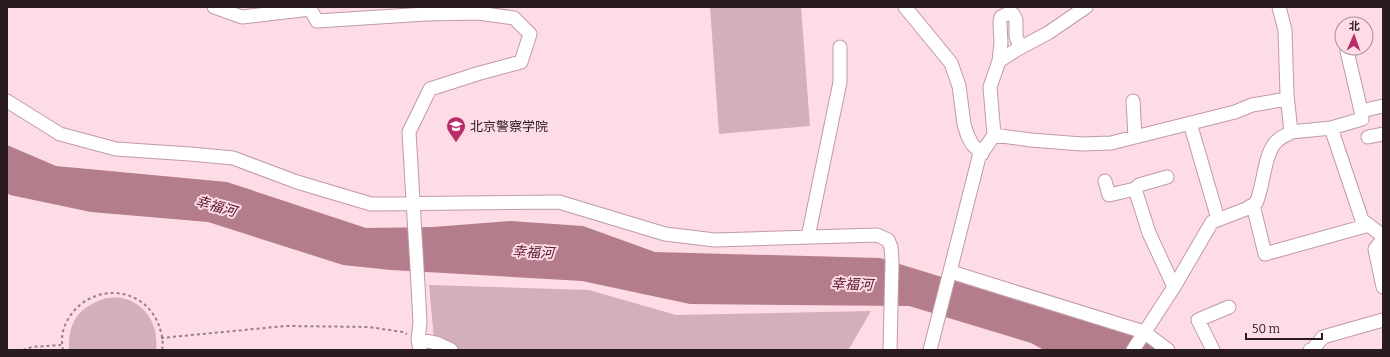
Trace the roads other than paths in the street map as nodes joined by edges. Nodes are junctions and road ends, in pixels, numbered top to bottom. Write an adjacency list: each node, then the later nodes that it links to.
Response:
1 (214, 7): 25 (street)
2 (905, 7): 21 (street)
3 (1086, 7): 6 (street)
4 (1279, 7): 9 (street)
5 (840, 47): 30 (street)
6 (1020, 48): 8 (street); 8 (street)
7 (1348, 56): 13 (street)
8 (999, 61): 18 (street)
9 (1287, 99): 14 (street); 16 (street)
10 (7, 101): 25 (street)
11 (1133, 101): 19 (street)
12 (1383, 106): 13 (street)
13 (1361, 111): 15 (street)
14 (1190, 123): 19 (street); 27 (street)
15 (1331, 128): 16 (street); 28 (street)
16 (1291, 132): 26 (street)
17 (1383, 134): 20 (street)
18 (994, 135): 19 (street); 21 (street)
19 (1135, 137)
20 (1368, 137)
21 (982, 154): 32 (street)
22 (1167, 177): 24 (street)
23 (1105, 181): 24 (street)
24 (1135, 189): 33 (street)
25 (412, 203): 30 (street); 38 (street)
26 (1253, 205): 27 (street); 28 (street)
27 (1218, 219): 33 (street)
28 (1369, 225): 29 (street)
29 (1383, 236)
30 (808, 237): 40 (street)
31 (1383, 239): 34 (street)
32 (950, 274): 37 (street); 41 (street)
33 (1174, 287): 37 (street)
34 (1383, 288)
35 (1229, 307): 43 (street)
36 (1383, 320): 44 (street)
37 (1139, 341): 42 (street)
38 (419, 344): 39 (street)
39 (451, 350)
40 (890, 350)
41 (930, 350)
42 (1168, 350)
43 (1213, 350)
44 (1310, 350)

